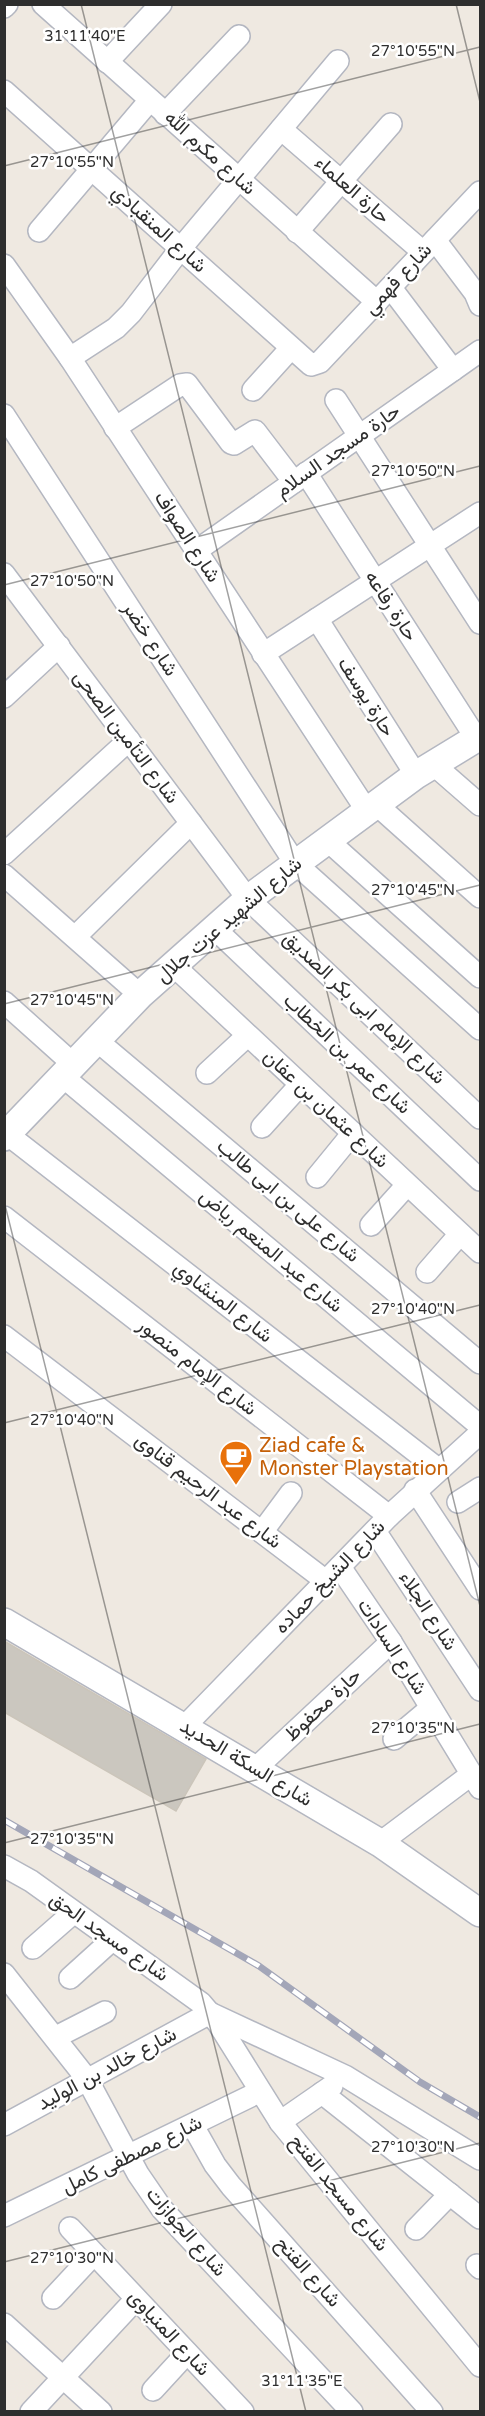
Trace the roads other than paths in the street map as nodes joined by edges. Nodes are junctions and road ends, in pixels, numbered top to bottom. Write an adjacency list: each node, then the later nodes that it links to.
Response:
1 (43, 4): 5 (street, شارع مكرم الله)
2 (161, 4): 5 (street)
3 (239, 36): 8 (street)
4 (338, 61): 10 (street)
5 (107, 62): 7 (street, شارع مكرم الله)
6 (4, 91): 11 (street, شارع المنقبادي)
7 (150, 100): 8 (street, شارع مكرم الله); 11 (street)
8 (165, 114): 12 (street, شارع مكرم الله)
9 (391, 124): 13 (street)
10 (281, 129): 12 (street); 13 (street, حارة العلماء)
11 (91, 168): 15 (street); 18 (street, شارع المنقبادي)
12 (238, 179): 16 (street, شارع مكرم الله); 18 (street)
13 (341, 181): 16 (street); 17 (street, حارة العلماء)
14 (480, 192): 17 (street, شارع فهمي)
15 (39, 231)
16 (297, 231): 20 (street, شارع مكرم الله)
17 (429, 246): 20 (street, شارع فهمي); 21 (street)
18 (181, 248): 22 (street, شارع المنقبادي); 24 (street)
19 (4, 265): 24 (street, شارع الصواف)
20 (384, 295): 25 (street, شارع فهمي); 26 (street, شارع مكرم الله)
21 (480, 305)
22 (291, 348): 25 (street, شارع المنقبادي); 27 (street)
23 (480, 351): 26 (street, حارة مسجد السلام)
24 (70, 358): 30 (street, شارع الصواف)
25 (314, 365)
26 (453, 370): 31 (street, حارة مسجد السلام)
27 (253, 390)
28 (336, 399): 31 (street)
29 (4, 415): 51 (street, شارع خضر)
30 (115, 428): 32 (street, حارة رفاعه); 35 (street, شارع الصواف)
31 (360, 436): 32 (street, حارة مسجد السلام); 34 (street)
32 (300, 478): 35 (street, حارة مسجد السلام); 37 (street, حارة رفاعه)
33 (480, 513): 34 (street)
34 (430, 545): 37 (street); 39 (street)
35 (196, 551): 41 (street, شارع الصواف)
36 (4, 574): 40 (street, شارع التأمين الصحى)
37 (375, 581): 38 (street); 43 (street, حارة رفاعه)
38 (317, 619): 41 (street); 45 (street, حارة يوسف)
39 (480, 623)
40 (59, 646): 42 (street); 44 (street, شارع التأمين الصحى)
41 (263, 654): 47 (street, شارع الصواف)
42 (4, 697)
43 (478, 737): 45 (street, شارع الشهيد عزت جلال)
44 (129, 740): 48 (street, شارع التأمين الصحى); 50 (street)
45 (424, 770): 46 (street, حارة يوسف); 47 (street, شارع الشهيد عزت جلال)
46 (480, 806)
47 (372, 808): 49 (street, شارع الشهيد عزت جلال); 53 (street, شارع الصواف)
48 (191, 823): 54 (street, شارع التأمين الصحى); 56 (street)
49 (327, 840): 51 (street, شارع الشهيد عزت جلال); 58 (street)
50 (4, 854)
51 (296, 863): 54 (street, شارع الشهيد عزت جلال); 61 (street, شارع خضر)
52 (4, 875): 56 (street)
53 (480, 897)
54 (248, 899): 55 (street, شارع الشهيد عزت جلال); 67 (street, شارع الإمام ابى بكر الصديق)
55 (214, 928): 57 (street, شارع الشهيد عزت جلال); 72 (street, شارع عمر بن الخطاب)
56 (75, 937): 59 (street)
57 (173, 965): 59 (street, شارع الشهيد عزت جلال); 62 (street, شارع عثمان بن عفان)
58 (480, 977)
59 (140, 995): 63 (street, شارع الشهيد عزت جلال)
60 (4, 1002): 64 (street, شارع عبد المنعم رياض)
61 (480, 1029)
62 (247, 1036): 65 (street); 66 (street, شارع عثمان بن عفان)
63 (95, 1039): 64 (street, شارع الشهيد عزت جلال); 80 (street, شارع على بن ابى طالب)
64 (66, 1069): 69 (street, شارع الشهيد عزت جلال); 81 (street, شارع عبد المنعم رياض)
65 (207, 1073)
66 (300, 1085): 68 (street); 70 (street, شارع عثمان بن عفان)
67 (480, 1118)
68 (262, 1127)
69 (7, 1131): 82 (street, شارع المنشاوي)
70 (353, 1133): 71 (street); 73 (street, شارع عثمان بن عفان)
71 (317, 1177)
72 (480, 1180)
73 (407, 1185): 75 (street); 76 (street, شارع عثمان بن عفان)
74 (4, 1217): 87 (street, شارع الإمام منصور)
75 (370, 1225)
76 (460, 1234): 77 (street, شارع عثمان بن عفان); 78 (street)
77 (480, 1252)
78 (427, 1272)
79 (4, 1336): 88 (street, شارع عبد الرحيم قناوى)
80 (480, 1362)
81 (478, 1438): 82 (street, شارع الشيخ حماده)
82 (438, 1469): 84 (street, شارع الشيخ حماده)
83 (480, 1488): 86 (street)
84 (415, 1490): 87 (street, شارع الشيخ حماده); 90 (street)
85 (291, 1493): 88 (street)
86 (458, 1502)
87 (382, 1524): 89 (street, شارع الشيخ حماده); 93 (street, شارع الجلاء)
88 (262, 1532): 89 (street, شارع عبد الرحيم قناوى)
89 (333, 1574): 92 (street, شارع السادات); 95 (street, شارع الشيخ حماده)
90 (480, 1588)
91 (4, 1622): 95 (street, شارع السكة الحديد)
92 (391, 1642): 94 (street, شارع السادات); 97 (street, حارة محفوظ)
93 (480, 1690)
94 (431, 1708): 96 (street); 98 (street, شارع السادات)
95 (185, 1726): 97 (street, شارع السكة الحديد)
96 (394, 1739)
97 (256, 1768): 99 (street, شارع السكة الحديد)
98 (476, 1781): 99 (street)
99 (380, 1843): 102 (street, شارع السكة الحديد)
100 (4, 1866): 101 (street, شارع مسجد الحق)
101 (73, 1913): 103 (street, شارع مسجد الحق); 104 (street)
102 (480, 1913)
103 (112, 1940): 106 (street); 108 (street, شارع مسجد الحق)
104 (33, 1948)
105 (4, 1974): 109 (street, شارع الجوازات)
106 (70, 1978)
107 (105, 2012): 109 (street)
108 (210, 2013): 110 (street); 111 (street, شارع خالد بن الوليد); 112 (street, شارع مسجد الفتح)
109 (56, 2037): 111 (street, شارع الجوازات)
110 (345, 2076): 113 (street); 118 (street)
111 (87, 2079): 114 (street, شارع خالد بن الوليد); 117 (street, شارع الجوازات)
112 (259, 2092): 115 (street, شارع مسجد الفتح); 116 (street, شارع مصطفى كامل)
113 (322, 2093): 115 (street); 119 (street)
114 (6, 2120)
115 (280, 2122): 129 (street, شارع مسجد الفتح)
116 (193, 2126): 117 (street, شارع مصطفى كامل); 136 (street, شارع الفتح)
117 (129, 2158): 120 (street, شارع مصطفى كامل); 135 (street, شارع الجوازات)
118 (480, 2159)
119 (450, 2194): 121 (street); 123 (street)
120 (4, 2216)
121 (480, 2218)
122 (70, 2228): 124 (street, شارع المنياوى)
123 (416, 2229)
124 (94, 2254): 125 (street); 126 (street, شارع المنياوى)
125 (53, 2298)
126 (136, 2299): 128 (street, شارع المنياوى); 130 (street)
127 (4, 2324): 130 (street)
128 (188, 2353): 131 (street); 134 (street, شارع المنياوى)
129 (480, 2366)
130 (63, 2377): 132 (street); 133 (street)
131 (153, 2390)
132 (31, 2412)
133 (101, 2412)
134 (243, 2412)
135 (352, 2412)
136 (432, 2412)

